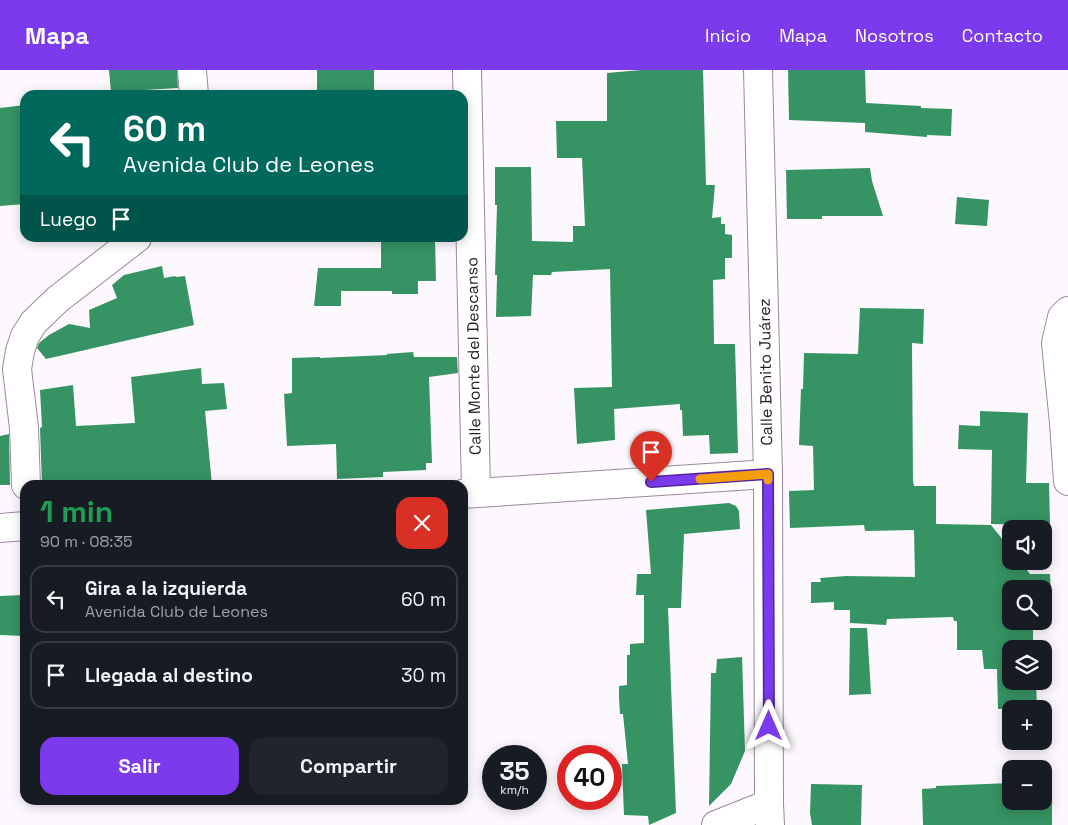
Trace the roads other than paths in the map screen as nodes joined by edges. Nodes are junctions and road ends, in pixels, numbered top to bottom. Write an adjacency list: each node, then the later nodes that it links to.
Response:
1 (192, 70): 4 (street)
2 (467, 70): 5 (street, Calle Monte del Descanso)
3 (758, 70): 9 (street, Calle Benito Juárez)
4 (194, 90)
5 (467, 90)
6 (132, 242): 10 (street)
7 (468, 242): 12 (street, Calle Monte del Descanso)
8 (1068, 311): 11 (street)
9 (768, 474): 12 (street); 15 (street, Calle Benito Juárez)
10 (26, 480)
11 (1068, 481)
12 (469, 493)
13 (20, 526): 14 (street)
14 (0, 528)
15 (770, 814): 16 (street)
16 (716, 825)

